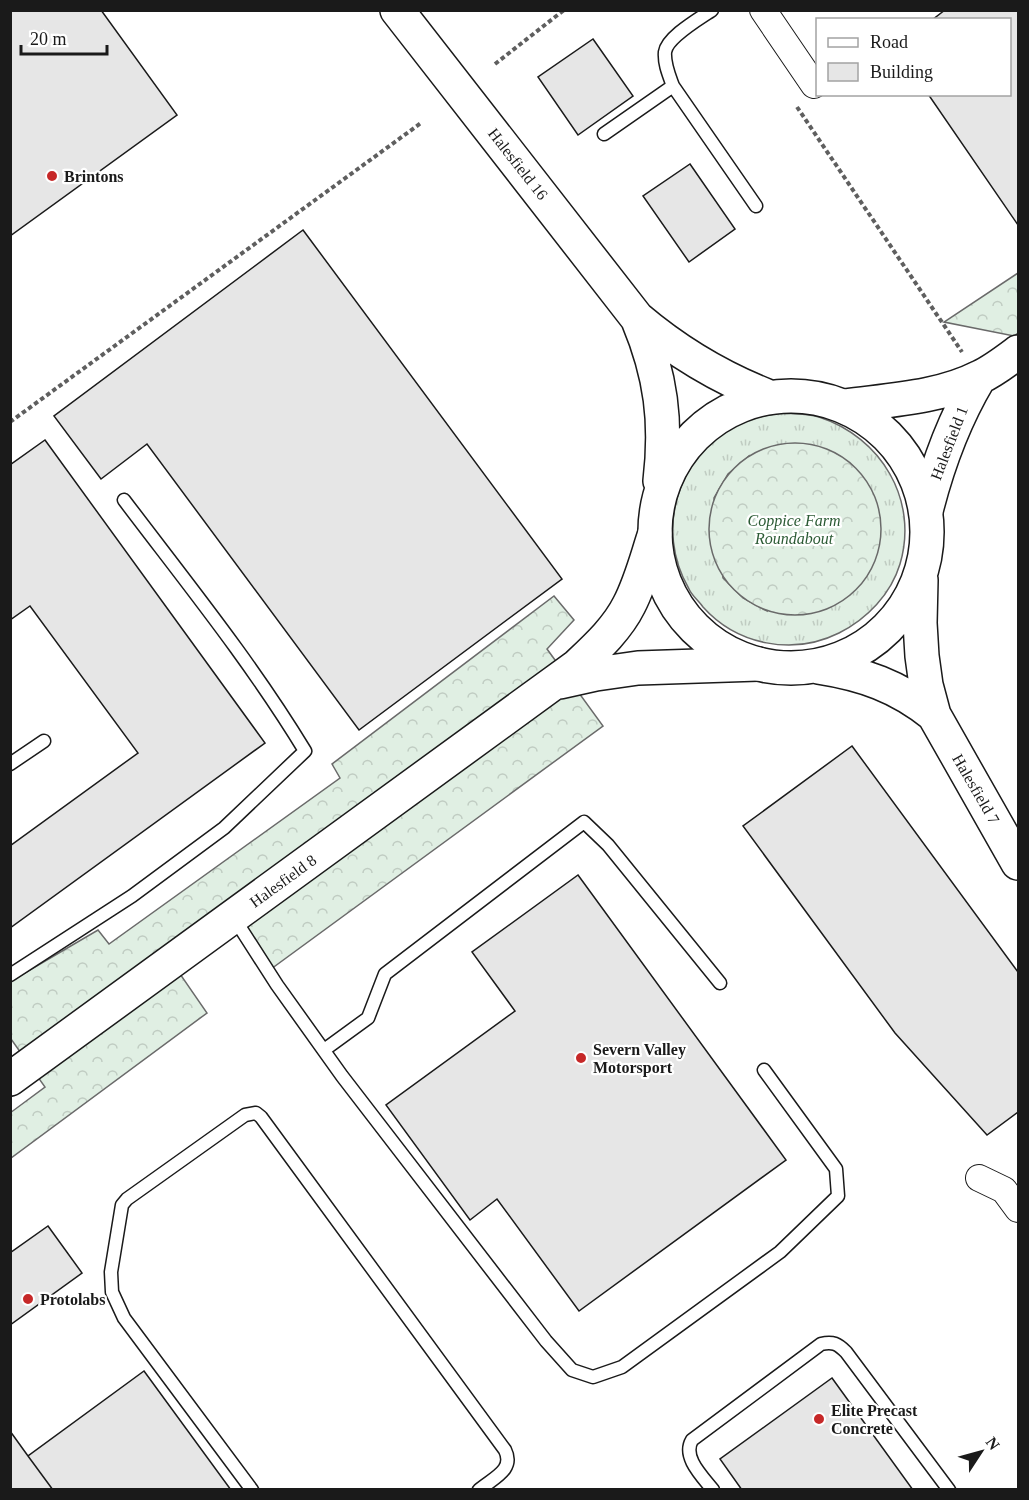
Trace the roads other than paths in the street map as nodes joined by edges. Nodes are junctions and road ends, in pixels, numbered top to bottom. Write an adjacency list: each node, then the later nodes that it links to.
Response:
1 (397, 10): 8 (main road, Halesfield 16)
2 (712, 10): 5 (lane)
3 (763, 10): 4 (street)
4 (814, 84)
5 (673, 86): 6 (lane); 7 (lane)
6 (604, 134)
7 (756, 206)
8 (638, 318): 11 (main road, Halesfield 16); 14 (main road, Halesfield 16)
9 (1018, 352): 10 (main road, Halesfield 1)
10 (979, 378): 12 (main road, Halesfield 1); 15 (main road, Halesfield 1)
11 (767, 396): 12 (main road); 14 (main road)
12 (845, 406): 15 (main road)
13 (124, 500): 26 (lane)
14 (658, 500): 16 (main road)
15 (926, 511): 17 (main road)
16 (655, 533): 18 (main road); 20 (main road, Halesfield 8)
17 (921, 575): 19 (main road); 21 (main road, Halesfield 7)
18 (758, 664): 19 (main road); 20 (main road, Halesfield 8)
19 (817, 666): 21 (main road, Halesfield 7)
20 (555, 683): 25 (main road, Halesfield 8)
21 (934, 715): 24 (main road, Halesfield 7)
22 (44, 741): 23 (lane)
23 (10, 764)
24 (1018, 863)
25 (233, 917): 28 (lane); 30 (main road, Halesfield 8)
26 (10, 975)
27 (720, 983): 28 (lane)
28 (324, 1050): 29 (lane)
29 (764, 1070)
30 (10, 1079)
31 (979, 1178): 32 (street)
32 (1014, 1193)
33 (252, 1490): 34 (lane)
34 (479, 1490)
35 (712, 1490): 36 (lane)
36 (949, 1490)

